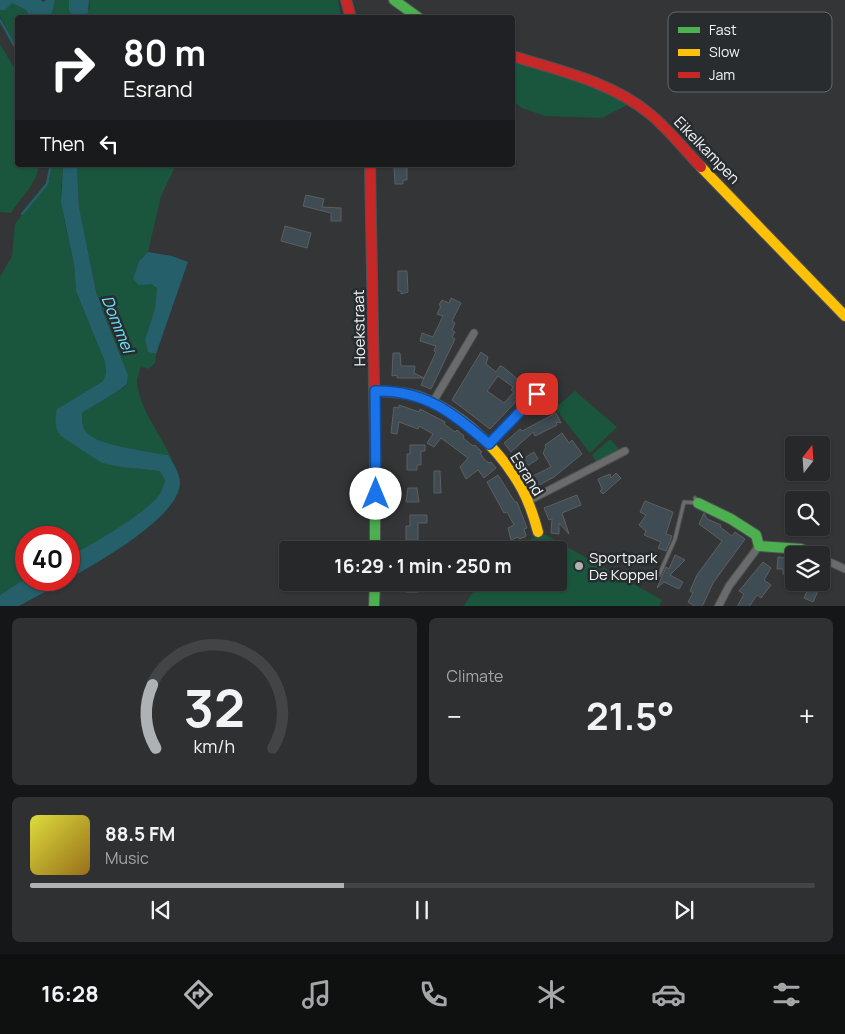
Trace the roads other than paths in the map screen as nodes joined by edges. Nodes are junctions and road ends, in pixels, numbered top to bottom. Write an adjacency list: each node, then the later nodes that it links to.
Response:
1 (346, 0): 3 (street)
2 (394, 0): 4 (street)
3 (349, 15)
4 (415, 15)
5 (515, 57): 7 (street, Eikelkampen)
6 (370, 167): 9 (street, Hoekstraat)
7 (845, 316)
8 (474, 332): 11 (street)
9 (375, 391): 11 (street, Esrand); 17 (street, Hoekstraat)
10 (537, 394): 12 (street)
11 (433, 402): 12 (street, Esrand)
12 (489, 444): 15 (street, Esrand)
13 (625, 451): 15 (street)
14 (696, 500): 18 (street); 22 (lane)
15 (528, 501): 16 (street, Esrand)
16 (538, 532)
17 (375, 541)
18 (759, 546): 19 (street); 25 (street)
19 (785, 548)
20 (830, 562): 21 (street)
21 (845, 569)
22 (659, 575)
23 (375, 591): 24 (street)
24 (374, 606)
25 (718, 606)

